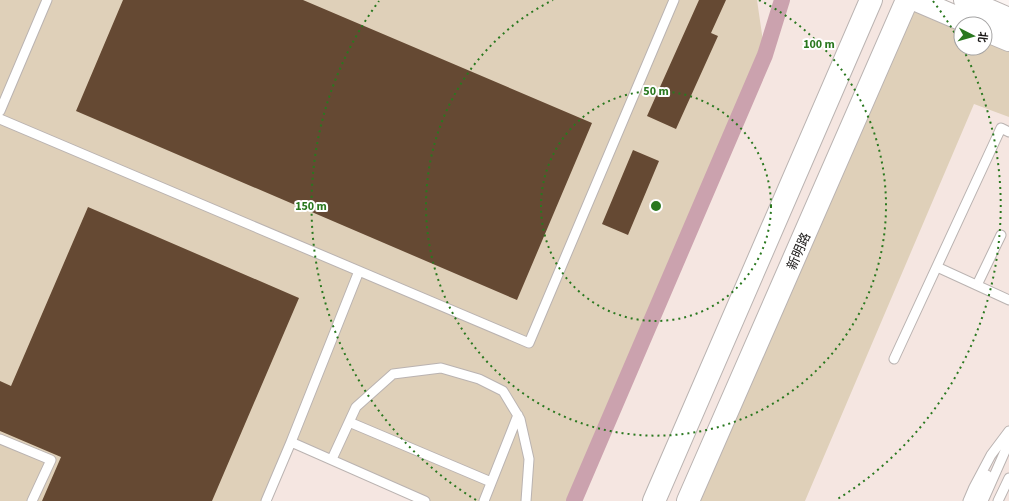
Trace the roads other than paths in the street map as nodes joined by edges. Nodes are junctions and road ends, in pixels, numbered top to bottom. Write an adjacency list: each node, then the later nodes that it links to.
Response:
1 (47, 0): 11 (lane)
2 (674, 0): 16 (lane)
3 (871, 0): 34 (main road)
4 (907, 0): 35 (main road, 新明路)
5 (916, 0): 7 (main road)
6 (965, 0): 8 (main road)
7 (953, 16)
8 (1009, 19)
9 (993, 33): 10 (main road)
10 (1009, 40)
11 (0, 111)
12 (0, 119): 16 (lane)
13 (1009, 132): 15 (lane)
14 (1001, 235): 17 (lane)
15 (937, 267): 17 (lane); 19 (lane)
16 (358, 270): 24 (lane)
17 (977, 285): 18 (lane)
18 (1009, 300)
19 (894, 359)
20 (518, 415): 21 (lane); 28 (lane); 33 (lane)
21 (349, 422): 26 (lane); 28 (lane)
22 (1009, 432): 36 (lane); 37 (lane)
23 (0, 439): 29 (lane)
24 (291, 442): 26 (lane); 30 (lane)
25 (1009, 442): 38 (lane)
26 (332, 459): 31 (lane)
27 (1009, 478): 39 (lane)
28 (491, 482): 32 (lane)
29 (32, 501)
30 (266, 501)
31 (425, 501)
32 (484, 501)
33 (526, 501)
34 (654, 501)
35 (688, 501)
36 (968, 501)
37 (976, 501)
38 (982, 501)
39 (998, 501)

